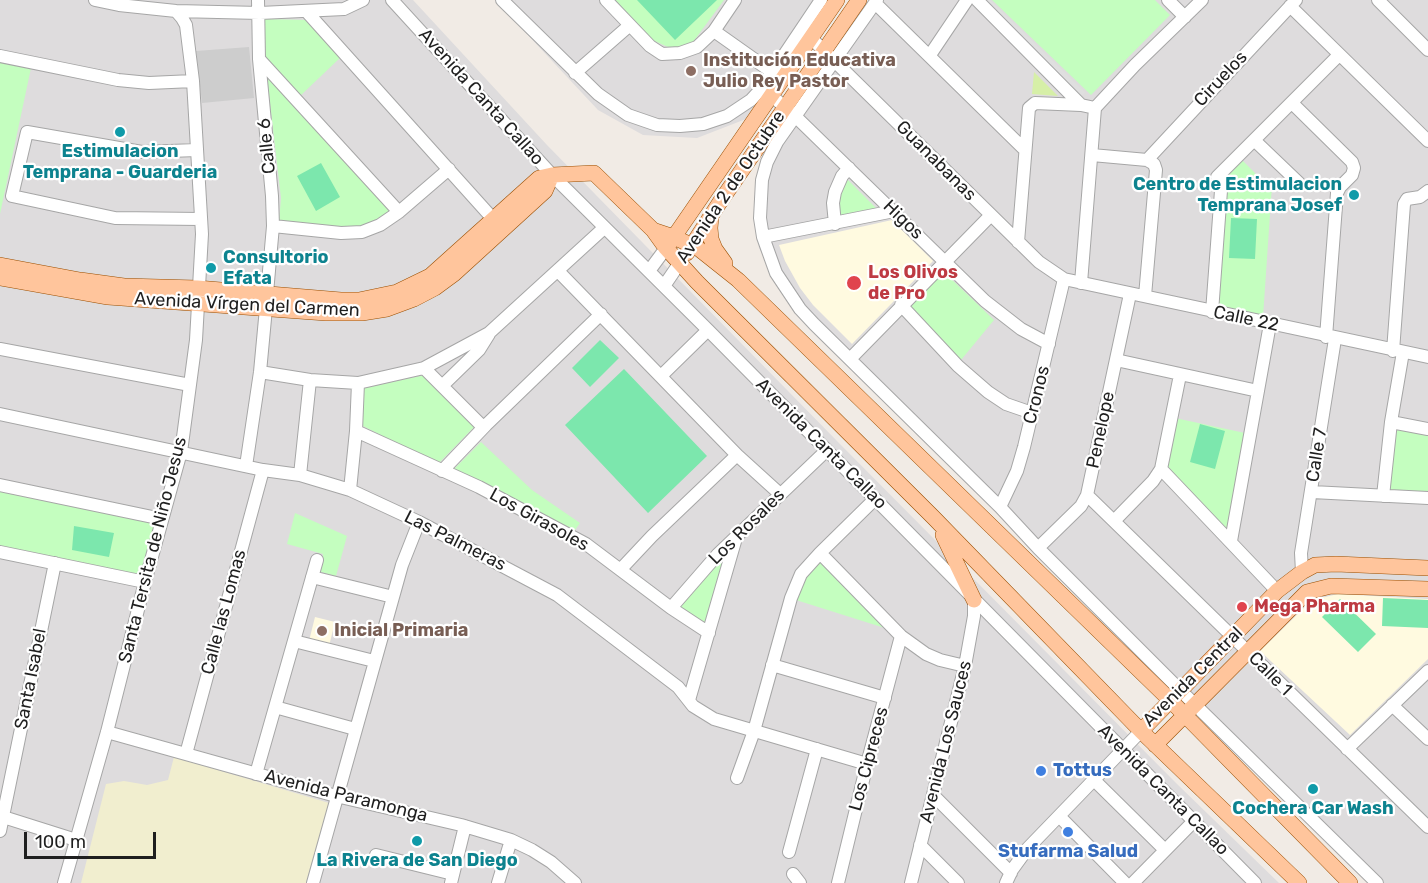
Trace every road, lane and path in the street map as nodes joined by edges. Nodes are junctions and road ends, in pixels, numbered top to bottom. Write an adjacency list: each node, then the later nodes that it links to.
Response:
1 (95, 0): 18 (street)
2 (363, 0): 19 (street)
3 (392, 0): 46 (street, Avenida Canta Callao)
4 (502, 0): 31 (street)
5 (606, 0): 21 (street)
6 (735, 0): 22 (street)
7 (821, 0): 30 (street)
8 (837, 0): 23 (main road, Avenida 2 de Octubre)
9 (858, 0): 28 (main road, Avenida 2 de Octubre)
10 (968, 0): 25 (street)
11 (977, 0): 35 (street)
12 (1168, 0): 20 (street)
13 (1202, 0): 20 (street)
14 (1378, 0): 24 (street)
15 (876, 1): 25 (street); 28 (street, Avenida 2 de Octubre)
16 (1293, 3): 26 (street); 43 (street, Ciruelos)
17 (259, 6): 18 (street); 19 (street); 29 (street, Calle 6)
18 (176, 11): 32 (street, Santa Tersita de Niño Jesus)
19 (307, 12): 45 (street)
20 (1185, 17): 36 (street)
21 (630, 25): 22 (street); 31 (street)
22 (714, 31): 30 (street)
23 (811, 38): 28 (street, Guanabanas); 33 (main road, Avenida 2 de Octubre)
24 (1428, 50)
25 (930, 55): 40 (street)
26 (1339, 55): 34 (street); 39 (street)
27 (0, 56): 32 (street)
28 (829, 56): 37 (main road, Avenida 2 de Octubre); 51 (street, Guanabanas)
29 (259, 59): 50 (street); 56 (street, Calle 6)
30 (772, 72): 33 (street)
31 (576, 73): 33 (street)
32 (193, 81): 41 (street, Santa Tersita de Niño Jesus)
33 (767, 91): 37 (street, Higos); 59 (main road, Avenida 2 de Octubre)
34 (1292, 103): 38 (street); 83 (street, Calle 7)
35 (1081, 105): 36 (street); 40 (street)
36 (1095, 108): 42 (street)
37 (790, 111): 44 (street, Higos); 52 (main road, Avenida 2 de Octubre); 58 (street)
38 (1254, 140): 47 (street); 78 (street)
39 (1428, 141)
40 (1024, 149): 60 (street)
41 (196, 150): 53 (street, Santa Tersita de Niño Jesus); 53 (street)
42 (1092, 154): 43 (street); 70 (street)
43 (1147, 160): 75 (street)
44 (849, 168): 49 (street, Higos); 55 (street)
45 (449, 169): 50 (street); 54 (street)
46 (552, 175): 54 (main road, Avenida Vírgen del Carmen); 57 (street, Avenida Canta Callao); 59 (main road, Avenida Vírgen del Carmen); 77 (main road, Avenida Vírgen del Carmen)
47 (1299, 183)
48 (1428, 191): 86 (street)
49 (894, 211): 55 (street); 62 (street, Higos)
50 (399, 212): 56 (street)
51 (991, 215): 60 (street, Guanabanas); 62 (street)
52 (711, 216): 61 (main road, Avenida 2 de Octubre); 69 (main road)
53 (201, 219): 74 (street, Santa Tersita de Niño Jesus)
54 (494, 220): 72 (main road, Avenida Vírgen del Carmen)
55 (835, 224): 58 (street)
56 (273, 226): 72 (street, Calle 6)
57 (604, 228): 65 (street); 66 (street, Avenida Canta Callao)
58 (763, 237): 88 (street)
59 (670, 242): 61 (main road); 63 (main road, Avenida Canta Callao); 66 (street, Avenida 2 de Octubre)
60 (1018, 242): 68 (street, Guanabanas)
61 (692, 245): 63 (main road, Avenida 2 de Octubre); 69 (main road)
62 (945, 262): 76 (street); 84 (street, Higos)
63 (679, 264): 71 (street, Avenida 2 de Octubre); 122 (main road, Avenida Canta Callao)
64 (0, 265): 74 (main road, Avenida Vírgen del Carmen)
65 (558, 271): 79 (street); 82 (street)
66 (649, 271): 71 (street, Avenida Canta Callao)
67 (0, 278): 74 (main road, Avenida Vírgen del Carmen)
68 (1064, 279): 70 (street, Calle 22); 84 (street, Cronos)
69 (738, 280): 152 (main road)
70 (1081, 283): 73 (street, Calle 22)
71 (664, 286): 81 (street, Avenida Canta Callao)
72 (267, 292): 74 (main road, Avenida Vírgen del Carmen)
73 (1130, 294): 75 (street, Calle 22); 89 (street, Penelope)
74 (197, 296): 77 (main road, Avenida Vírgen del Carmen); 96 (street, Santa Tersita de Niño Jesus)
75 (1145, 296): 78 (street, Calle 22)
76 (902, 305): 88 (street); 99 (street)
77 (266, 309): 91 (street)
78 (1212, 312): 80 (street, Calle 22)
79 (601, 314): 93 (street); 102 (street)
80 (1270, 324): 83 (street, Calle 22); 98 (street)
81 (708, 330): 93 (street); 105 (street, Avenida Canta Callao)
82 (489, 333): 90 (street); 97 (street)
83 (1331, 338): 86 (street, Calle 22); 115 (street, Calle 7)
84 (1049, 344): 99 (street, Cronos)
85 (0, 349): 96 (street)
86 (1398, 351): 87 (street, Calle 22); 101 (street)
87 (1428, 357)
88 (850, 359): 121 (street)
89 (1116, 360): 92 (street); 117 (street, Penelope)
90 (424, 368): 95 (street); 97 (street)
91 (260, 372): 94 (street); 108 (street)
92 (1180, 375): 98 (street); 109 (street)
93 (661, 376): 107 (street)
94 (310, 380): 95 (street); 112 (street)
95 (357, 384): 104 (street)
96 (190, 385): 106 (street, Santa Tersita de Niño Jesus)
97 (442, 386): 102 (street)
98 (1258, 391): 127 (street)
99 (1032, 413): 121 (street, Cronos)
100 (0, 414): 106 (street, Las Palmeras)
101 (1391, 422): 103 (street); 118 (street)
102 (483, 428): 111 (street)
103 (1428, 429)
104 (356, 431): 111 (street, Los Girasoles); 114 (street)
105 (827, 450): 116 (street, Los Rosales); 120 (street, Avenida Canta Callao)
106 (181, 452): 108 (street, Las Palmeras); 123 (street, Santa Tersita de Niño Jesus)
107 (737, 455): 116 (street); 134 (street)
108 (246, 466): 110 (street, Las Palmeras)
109 (1161, 469): 124 (street); 127 (street)
110 (263, 470): 112 (street, Las Palmeras); 167 (street, Calle las Lomas)
111 (442, 471): 134 (street, Los Girasoles)
112 (300, 475): 114 (street, Las Palmeras)
113 (0, 485): 123 (street)
114 (350, 490): 125 (street, Las Palmeras)
115 (1312, 492): 118 (street); 135 (street, Calle 7)
116 (780, 494): 126 (street, Los Rosales)
117 (1087, 495): 124 (street, Calle 1); 128 (street, Penelope)
118 (1383, 496): 119 (street)
119 (1428, 498)
120 (875, 499): 130 (street); 141 (street, Avenida Canta Callao)
121 (1000, 507): 128 (street)
122 (933, 517): 141 (main road); 160 (main road, Avenida Canta Callao)
123 (162, 519): 137 (street, Santa Tersita de Niño Jesus)
124 (1115, 520): 145 (street, Calle 1)
125 (419, 522): 140 (street); 154 (street, Las Palmeras)
126 (737, 537): 142 (street, Los Rosales); 143 (street)
127 (1231, 541): 139 (street)
128 (1038, 548): 152 (street)
129 (0, 552): 132 (street)
130 (819, 553): 144 (street); 149 (street)
131 (317, 560): 136 (street)
132 (55, 563): 137 (street); 174 (street, Santa Isabel)
133 (1428, 567): 135 (main road, Avenida Central)
134 (621, 569): 142 (street, Los Girasoles)
135 (1302, 572): 139 (main road, Avenida Central)
136 (312, 577): 140 (street); 146 (street)
137 (145, 582): 161 (street, Santa Tersita de Niño Jesus)
138 (1428, 589): 147 (main road, Avenida Central)
139 (1277, 591): 145 (main road, Avenida Central)
140 (393, 597): 148 (street)
141 (974, 600): 150 (street, Avenida Los Sauces); 165 (street, Avenida Canta Callao)
142 (671, 608): 143 (street, Los Girasoles)
143 (709, 633): 154 (street)
144 (902, 636): 150 (street); 153 (street, Los Cipreces)
145 (1233, 637): 147 (street, Calle 1); 152 (main road, Avenida Central)
146 (294, 641): 148 (street); 156 (street)
147 (1247, 651): 157 (main road, Avenida Central); 166 (street, Calle 1)
148 (374, 662): 158 (street)
149 (772, 665): 153 (street); 159 (street)
150 (965, 666): 172 (street, Avenida Los Sauces)
151 (1428, 671): 155 (street)
152 (1175, 695): 157 (main road); 160 (main road, Avenida Central)
153 (885, 698): 168 (street, Los Cipreces)
154 (688, 700): 159 (street, Las Palmeras)
155 (1392, 705): 162 (street); 166 (street)
156 (275, 706): 158 (street); 169 (street)
157 (1186, 714): 160 (main road); 163 (main road, Avenida Central); 199 (main road); 200 (street)
158 (355, 729): 173 (street)
159 (754, 731): 164 (street, Las Palmeras); 170 (street)
160 (1141, 731): 163 (main road, Avenida Canta Callao); 165 (street, Avenida Central)
161 (107, 732): 167 (street, Avenida Paramonga); 180 (street, Santa Tersita de Niño Jesus)
162 (1428, 739)
163 (1155, 745): 198 (main road, Avenida Canta Callao)
164 (817, 749): 168 (street, Las Palmeras); 184 (street)
165 (1123, 749): 171 (street, Avenida Central); 176 (street, Avenida Canta Callao)
166 (1347, 749): 178 (street, Calle 1)
167 (186, 754): 169 (street, Avenida Paramonga)
168 (867, 764): 192 (street, Los Cipreces)
169 (256, 774): 173 (street, Avenida Paramonga)
170 (737, 778)
171 (1094, 780): 175 (street, Avenida Central); 183 (street)
172 (933, 795): 182 (street, Avenida Los Sauces); 186 (street)
173 (336, 796): 177 (street, Avenida Paramonga); 189 (street)
174 (1, 816): 179 (street, Santa Isabel); 180 (street)
175 (1059, 816): 186 (street, Avenida Central); 195 (street)
176 (1194, 820): 183 (street); 197 (street, Avenida Canta Callao)
177 (465, 826): 181 (street, Avenida Paramonga); 187 (street)
178 (1428, 827)
179 (0, 831)
180 (76, 840): 188 (street, Santa Tersita de Niño Jesus)
181 (511, 840): 190 (street); 191 (street, Avenida Paramonga)
182 (920, 845): 193 (street, Avenida Los Sauces); 194 (street)
183 (1165, 850): 196 (street)
184 (789, 852)
185 (376, 855): 187 (street)
186 (1009, 878)
187 (452, 879)
188 (64, 883)
189 (313, 883)
190 (498, 883)
191 (575, 883)
192 (838, 883)
193 (910, 883)
194 (958, 883)
195 (1125, 883)
196 (1132, 883)
197 (1255, 883)
198 (1299, 883)
199 (1350, 883)
200 (1377, 883)

